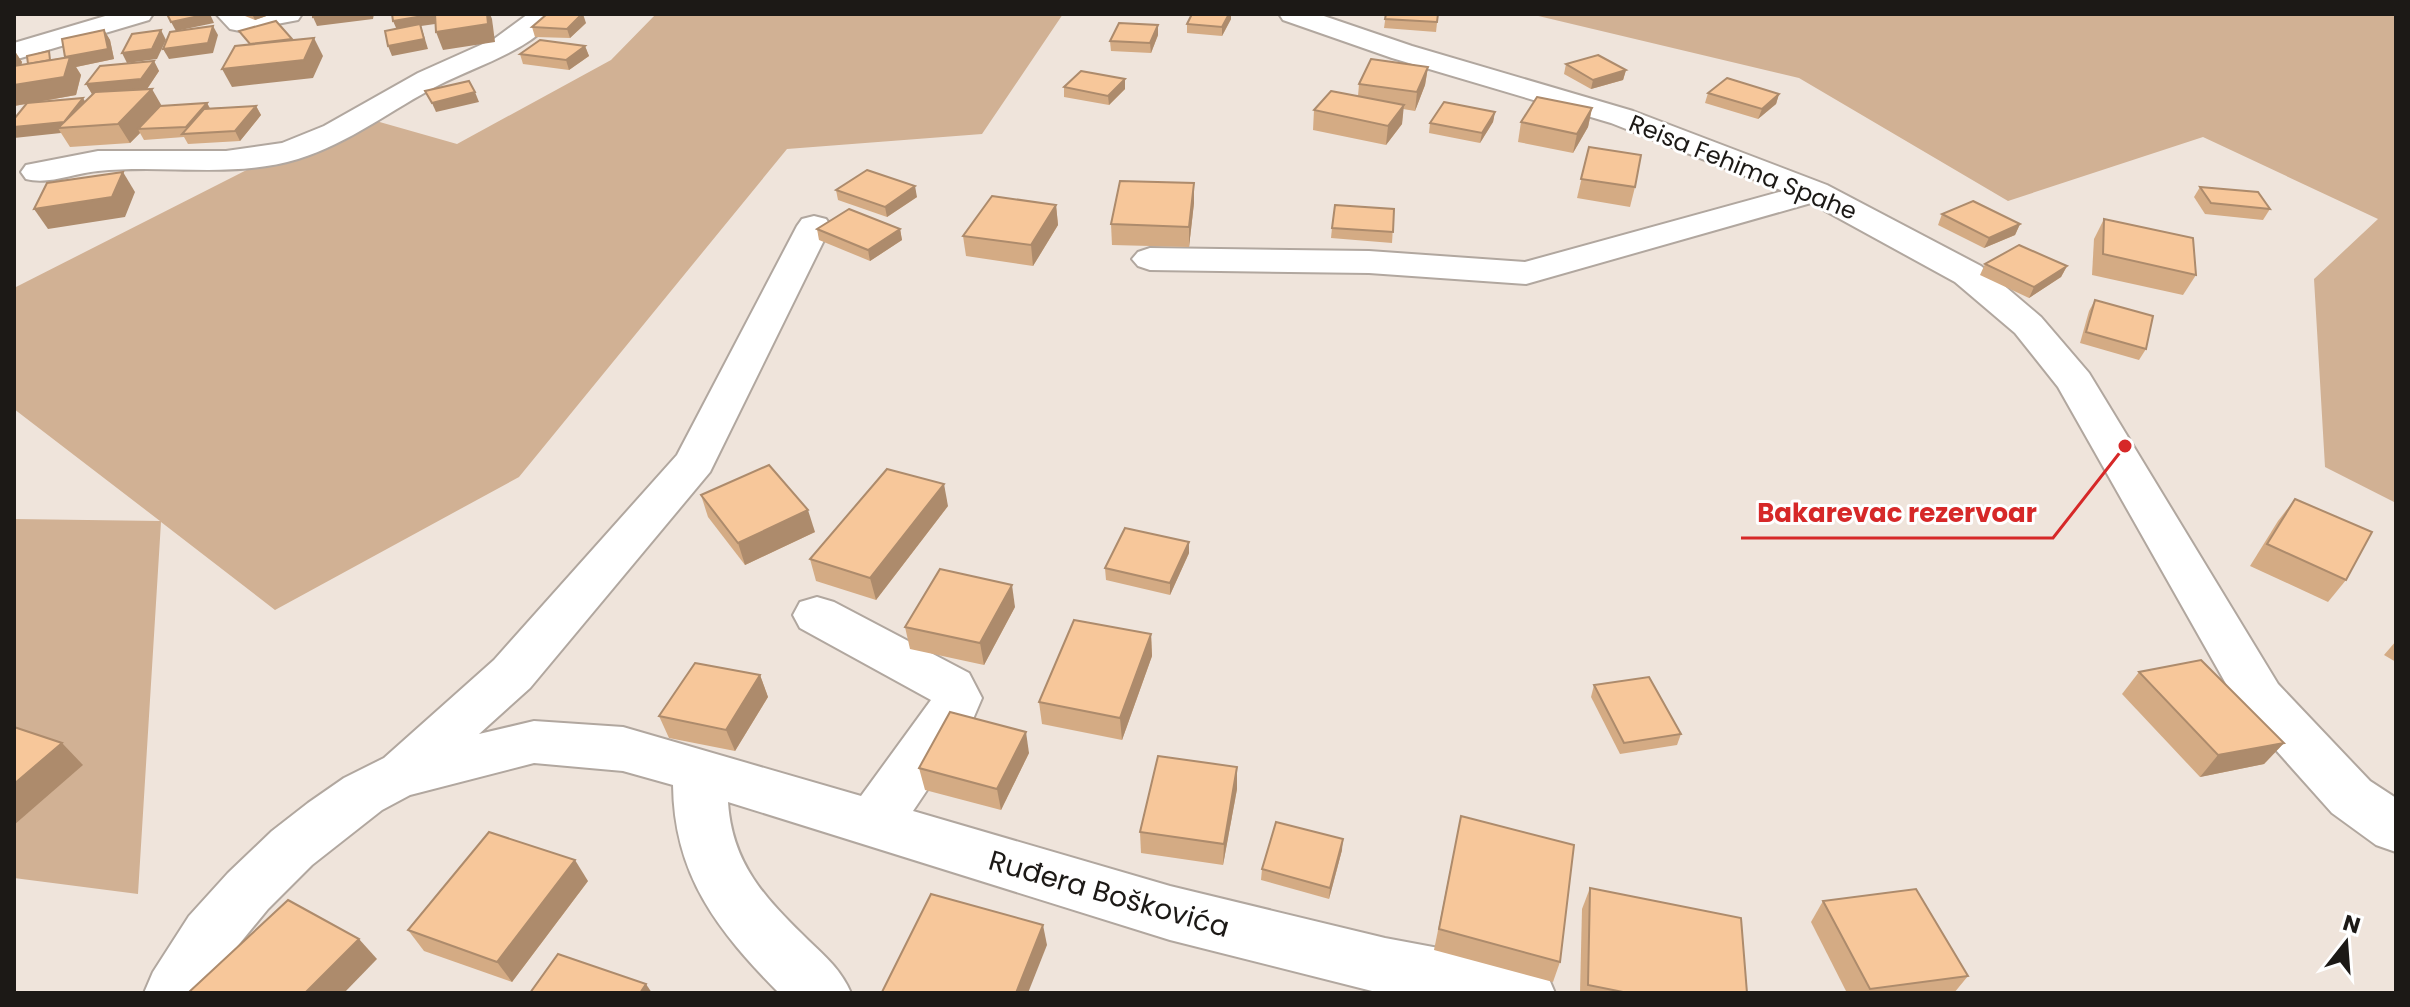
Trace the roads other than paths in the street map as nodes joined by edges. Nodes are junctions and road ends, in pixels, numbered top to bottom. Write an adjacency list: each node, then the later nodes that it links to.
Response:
1 (140, 14): 6 (street)
2 (229, 14): 3 (street)
3 (289, 14)
4 (545, 14): 7 (street)
5 (1292, 14): 8 (street, Reisa Fehima Spahe)
6 (14, 52)
7 (22, 168)
8 (1815, 192): 10 (street); 15 (street, Reisa Fehima Spahe)
9 (814, 226): 13 (street)
10 (1150, 259)
11 (817, 615): 14 (street)
12 (700, 771): 13 (street, Ruđera Boškovića); 14 (street, Ruđera Boškovića); 17 (street)
13 (397, 776): 16 (street, Ruđera Boškovića)
14 (872, 825): 18 (street, Ruđera Boškovića)
15 (2396, 828)
16 (175, 993)
17 (820, 993)
18 (1524, 993)

